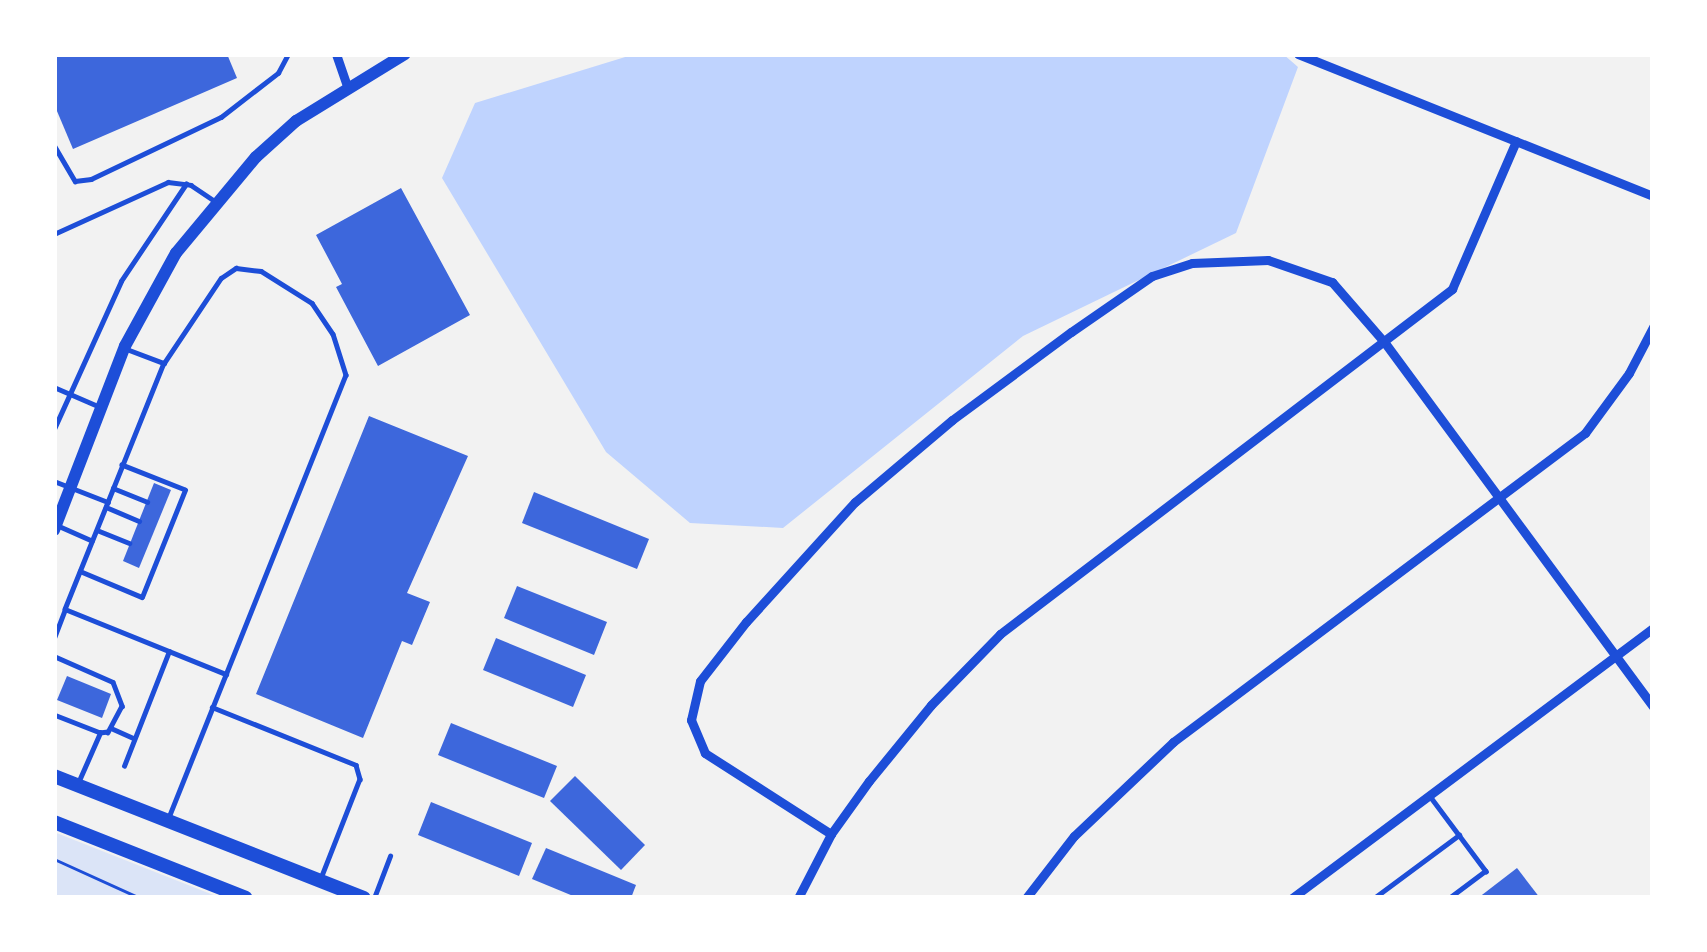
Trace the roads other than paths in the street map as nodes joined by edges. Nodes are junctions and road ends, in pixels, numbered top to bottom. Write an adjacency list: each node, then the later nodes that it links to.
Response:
1 (288, 54): 7 (lane)
2 (336, 54): 5 (street)
3 (405, 54): 5 (main road)
4 (1298, 54): 6 (street)
5 (347, 86): 10 (main road)
6 (1516, 141): 9 (street); 13 (street)
7 (54, 145)
8 (186, 184): 10 (lane); 11 (lane); 17 (lane)
9 (1653, 196)
10 (216, 202): 14 (main road)
11 (54, 234)
12 (1653, 327): 24 (street)
13 (1385, 344): 24 (street); 58 (street); 58 (street)
14 (124, 348): 15 (lane); 18 (main road)
15 (164, 363): 20 (lane); 45 (lane)
16 (54, 387): 17 (lane)
17 (70, 394): 18 (lane); 19 (lane)
18 (102, 408): 22 (main road)
19 (54, 429)
20 (122, 465): 23 (lane); 28 (lane)
21 (54, 482): 22 (lane)
22 (71, 488): 26 (lane); 30 (main road)
23 (113, 488): 25 (lane); 26 (lane)
24 (1500, 500): 44 (street); 66 (street)
25 (146, 502)
26 (106, 504): 29 (lane); 32 (lane)
27 (163, 509): 28 (lane)
28 (176, 514): 33 (lane)
29 (139, 520)
30 (55, 528): 34 (lane)
31 (156, 528): 33 (lane)
32 (97, 530): 34 (lane); 35 (lane)
33 (168, 532): 37 (lane)
34 (92, 541): 38 (lane)
35 (130, 543)
36 (147, 550): 37 (lane)
37 (159, 555): 38 (lane)
38 (80, 572): 39 (lane)
39 (65, 609): 41 (lane); 42 (lane)
40 (1653, 628): 44 (street)
41 (54, 638)
42 (169, 651): 45 (lane); 51 (lane)
43 (54, 656): 49 (lane)
44 (1616, 656): 46 (street); 55 (street)
45 (226, 674): 47 (lane)
46 (1653, 706)
47 (212, 707): 56 (lane); 61 (lane)
48 (54, 715): 50 (lane)
49 (111, 728): 50 (lane); 51 (lane)
50 (100, 733): 54 (lane)
51 (135, 738): 52 (lane)
52 (124, 766)
53 (54, 776): 54 (main road)
54 (77, 785): 56 (main road)
55 (1430, 796): 59 (lane); 67 (street)
56 (168, 821): 61 (main road)
57 (54, 822): 62 (main road)
58 (831, 834): 65 (street)
59 (1460, 835): 68 (lane); 69 (lane)
60 (390, 856): 64 (lane)
61 (320, 881): 63 (main road)
62 (246, 898)
63 (364, 898)
64 (374, 898)
65 (797, 898)
66 (1026, 898)
67 (1292, 898)
68 (1375, 898)
69 (1450, 898)

